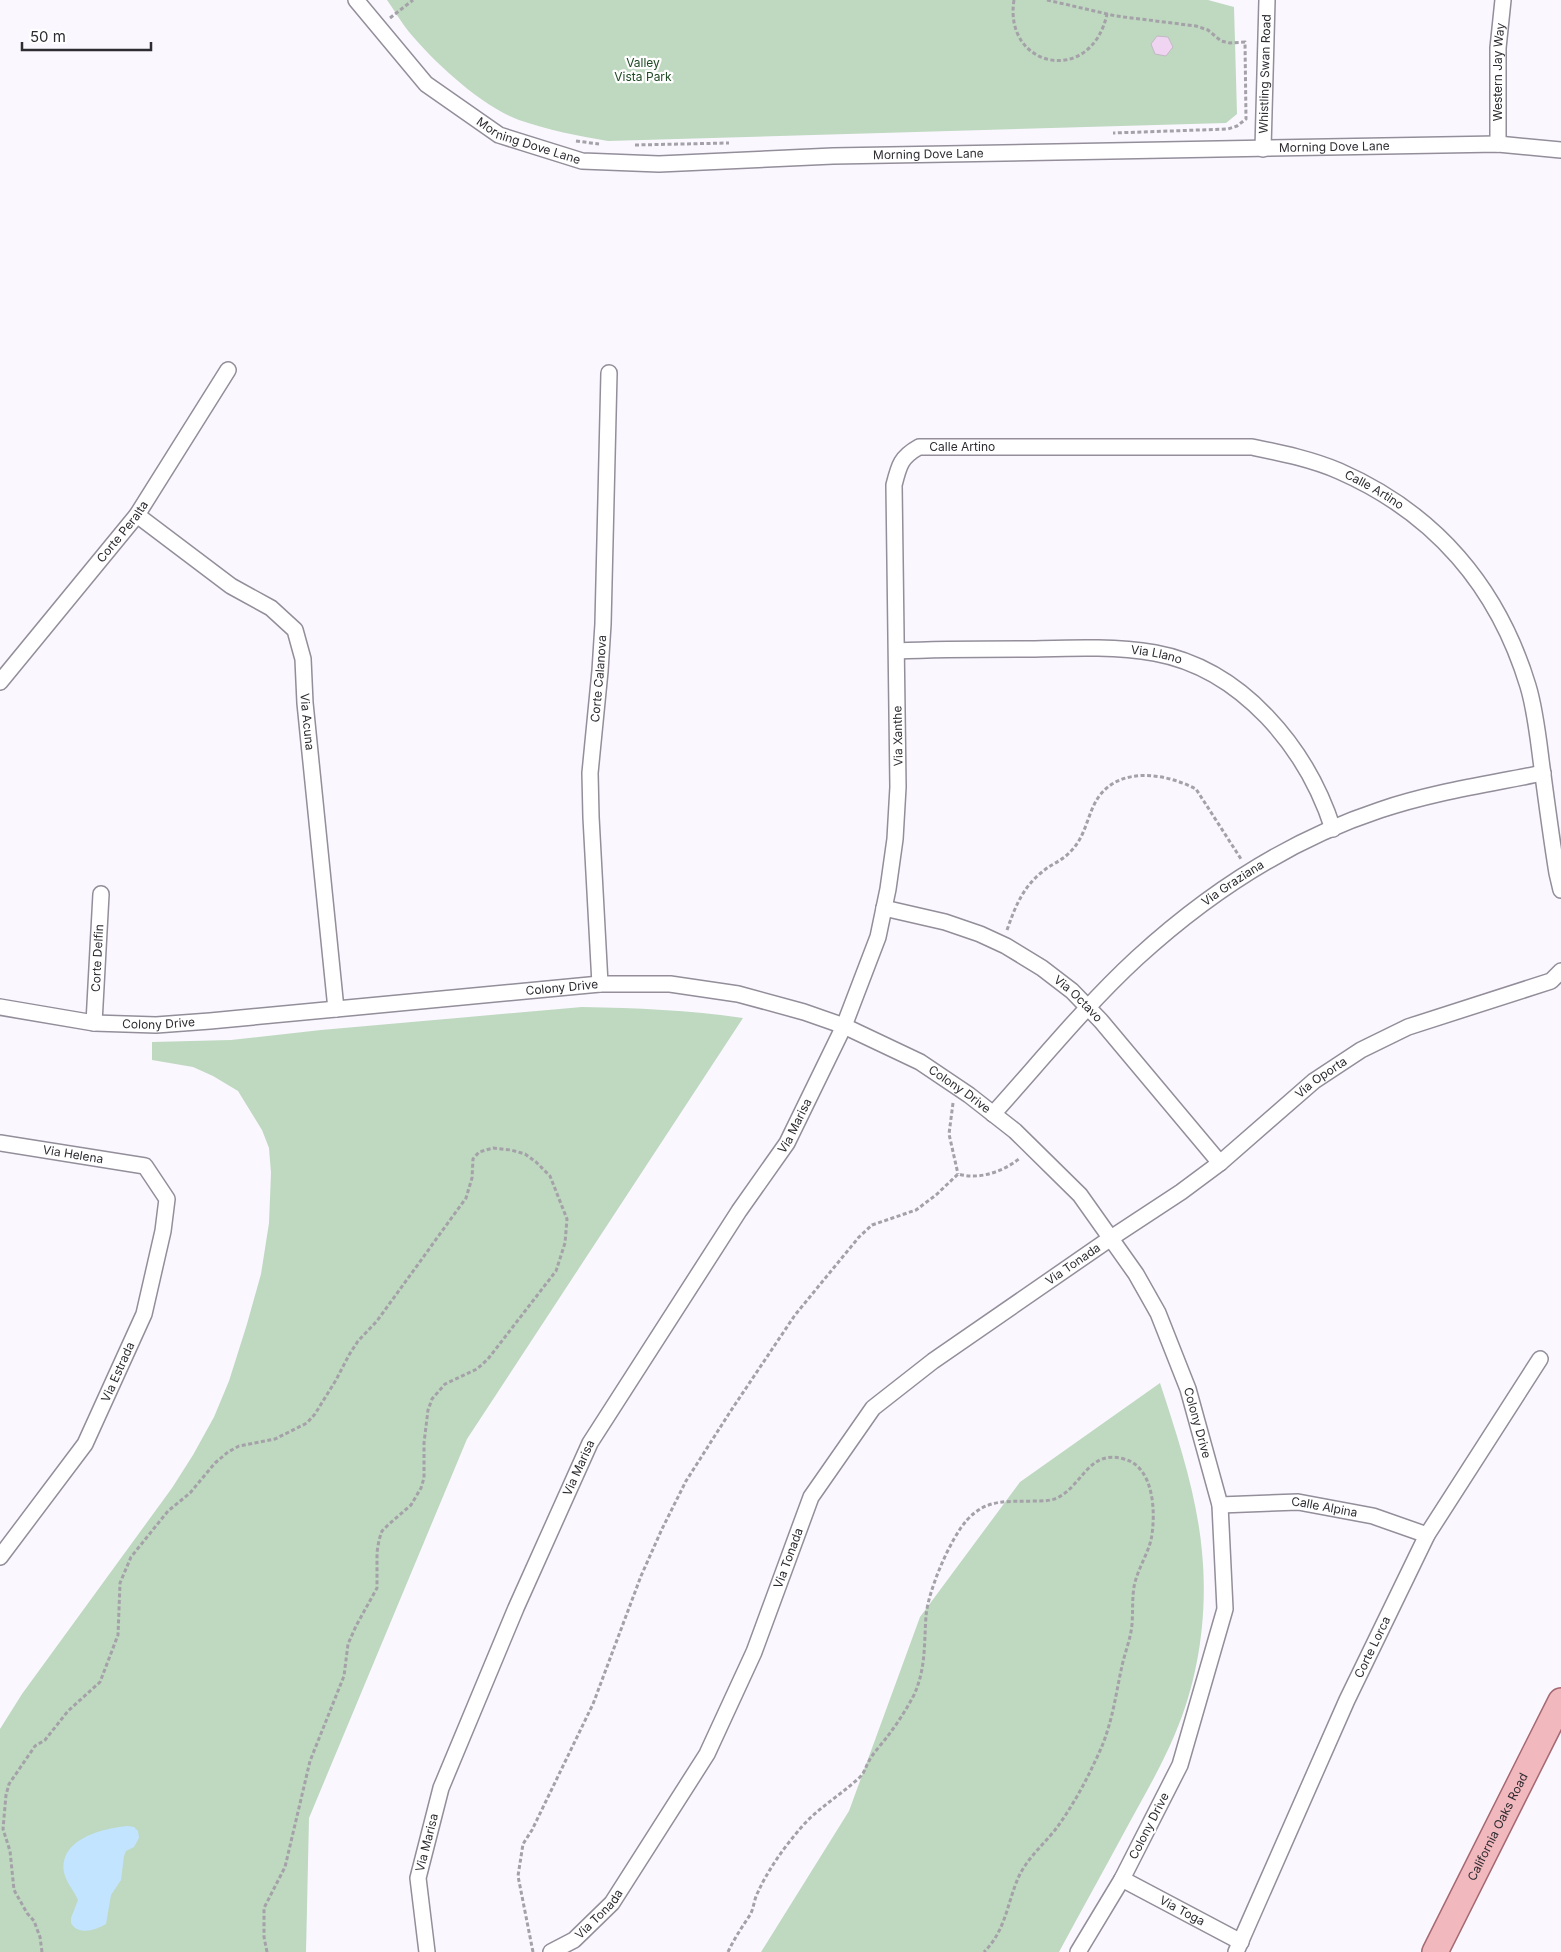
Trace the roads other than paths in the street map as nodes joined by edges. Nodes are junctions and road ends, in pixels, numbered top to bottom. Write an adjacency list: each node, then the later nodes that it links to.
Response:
1 (356, 0): 5 (street, Morning Dove Lane)
2 (1267, 0): 5 (street, Whistling Swan Road)
3 (1503, 0): 4 (street, Western Jay Way)
4 (1498, 144): 5 (street, Morning Dove Lane); 6 (street, Morning Dove Lane)
5 (1264, 148)
6 (1561, 150)
7 (228, 370): 10 (street, Corte Peralta)
8 (609, 373): 19 (street, Corte Calanova)
9 (919, 447): 11 (street, Via Xanthe); 13 (street, Calle Artino)
10 (137, 515): 12 (street, Corte Peralta); 22 (street, Via Acuna)
11 (897, 651): 14 (street, Via Llano); 17 (street, Via Xanthe)
12 (0, 682)
13 (1543, 773): 14 (street, Via Graziana); 15 (street, Calle Artino)
14 (1333, 829): 21 (street, Via Graziana)
15 (1561, 890)
16 (102, 894): 23 (street, Corte Delfin)
17 (884, 908): 21 (street, Via Octavo); 24 (street, Via Xanthe)
18 (1561, 971): 27 (street, Via Oporta)
19 (600, 984): 22 (street, Colony Drive); 24 (street, Colony Drive)
20 (0, 1007): 23 (street, Colony Drive)
21 (1089, 1008): 25 (street, Via Graziana); 27 (street, Via Octavo)
22 (336, 1010): 23 (street, Colony Drive)
23 (94, 1023)
24 (844, 1026): 25 (street, Colony Drive); 37 (street, Via Marisa)
25 (993, 1114): 29 (street, Colony Drive)
26 (0, 1143): 28 (street, Via Helena)
27 (1220, 1163): 29 (street, Via Oporta)
28 (145, 1166): 33 (street, Via Estrada)
29 (1111, 1238): 31 (street, Colony Drive); 38 (street, Via Tonada)
30 (1540, 1359): 32 (street, Corte Lorca)
31 (1220, 1505): 32 (street, Calle Alpina); 35 (street, Colony Drive)
32 (1427, 1534): 36 (street, Corte Lorca)
33 (0, 1557)
34 (1561, 1701): 40 (main road, California Oaks Road)
35 (1122, 1879): 36 (street, Via Toga); 39 (street, Colony Drive)
36 (1238, 1947)
37 (427, 1952)
38 (551, 1952)
39 (1078, 1952)
40 (1435, 1952)

